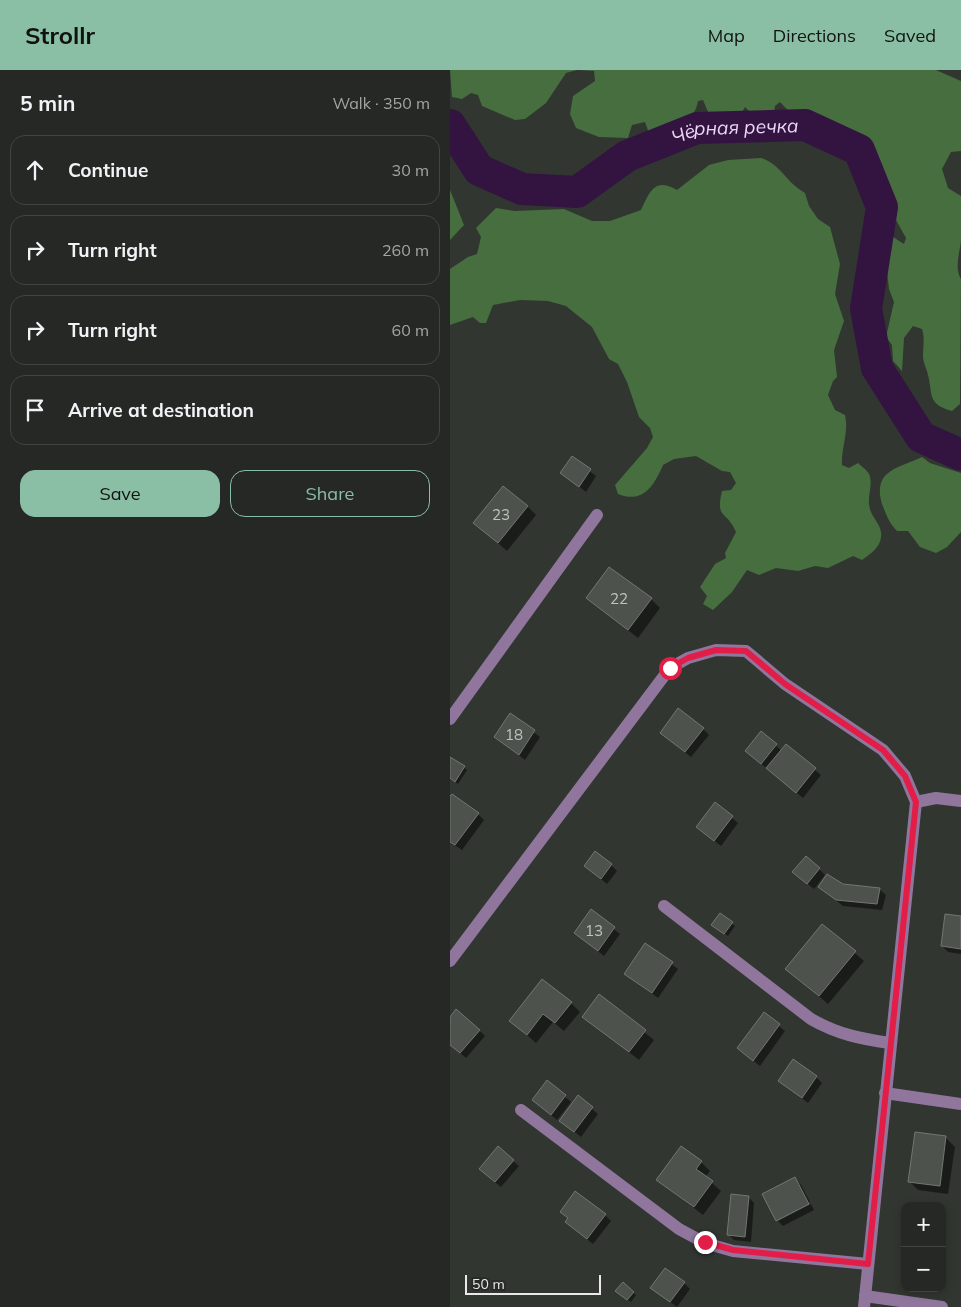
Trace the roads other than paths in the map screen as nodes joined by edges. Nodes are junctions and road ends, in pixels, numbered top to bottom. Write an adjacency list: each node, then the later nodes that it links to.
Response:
1 (597, 515): 2 (street)
2 (450, 719)
3 (961, 801): 4 (street)
4 (916, 802): 6 (street); 7 (street)
5 (664, 906): 7 (street)
6 (450, 961)
7 (890, 1044): 8 (street)
8 (885, 1093): 9 (street); 11 (street)
9 (961, 1104)
10 (521, 1110): 11 (street)
11 (868, 1264): 12 (street)
12 (865, 1301): 13 (street)
13 (942, 1307)

